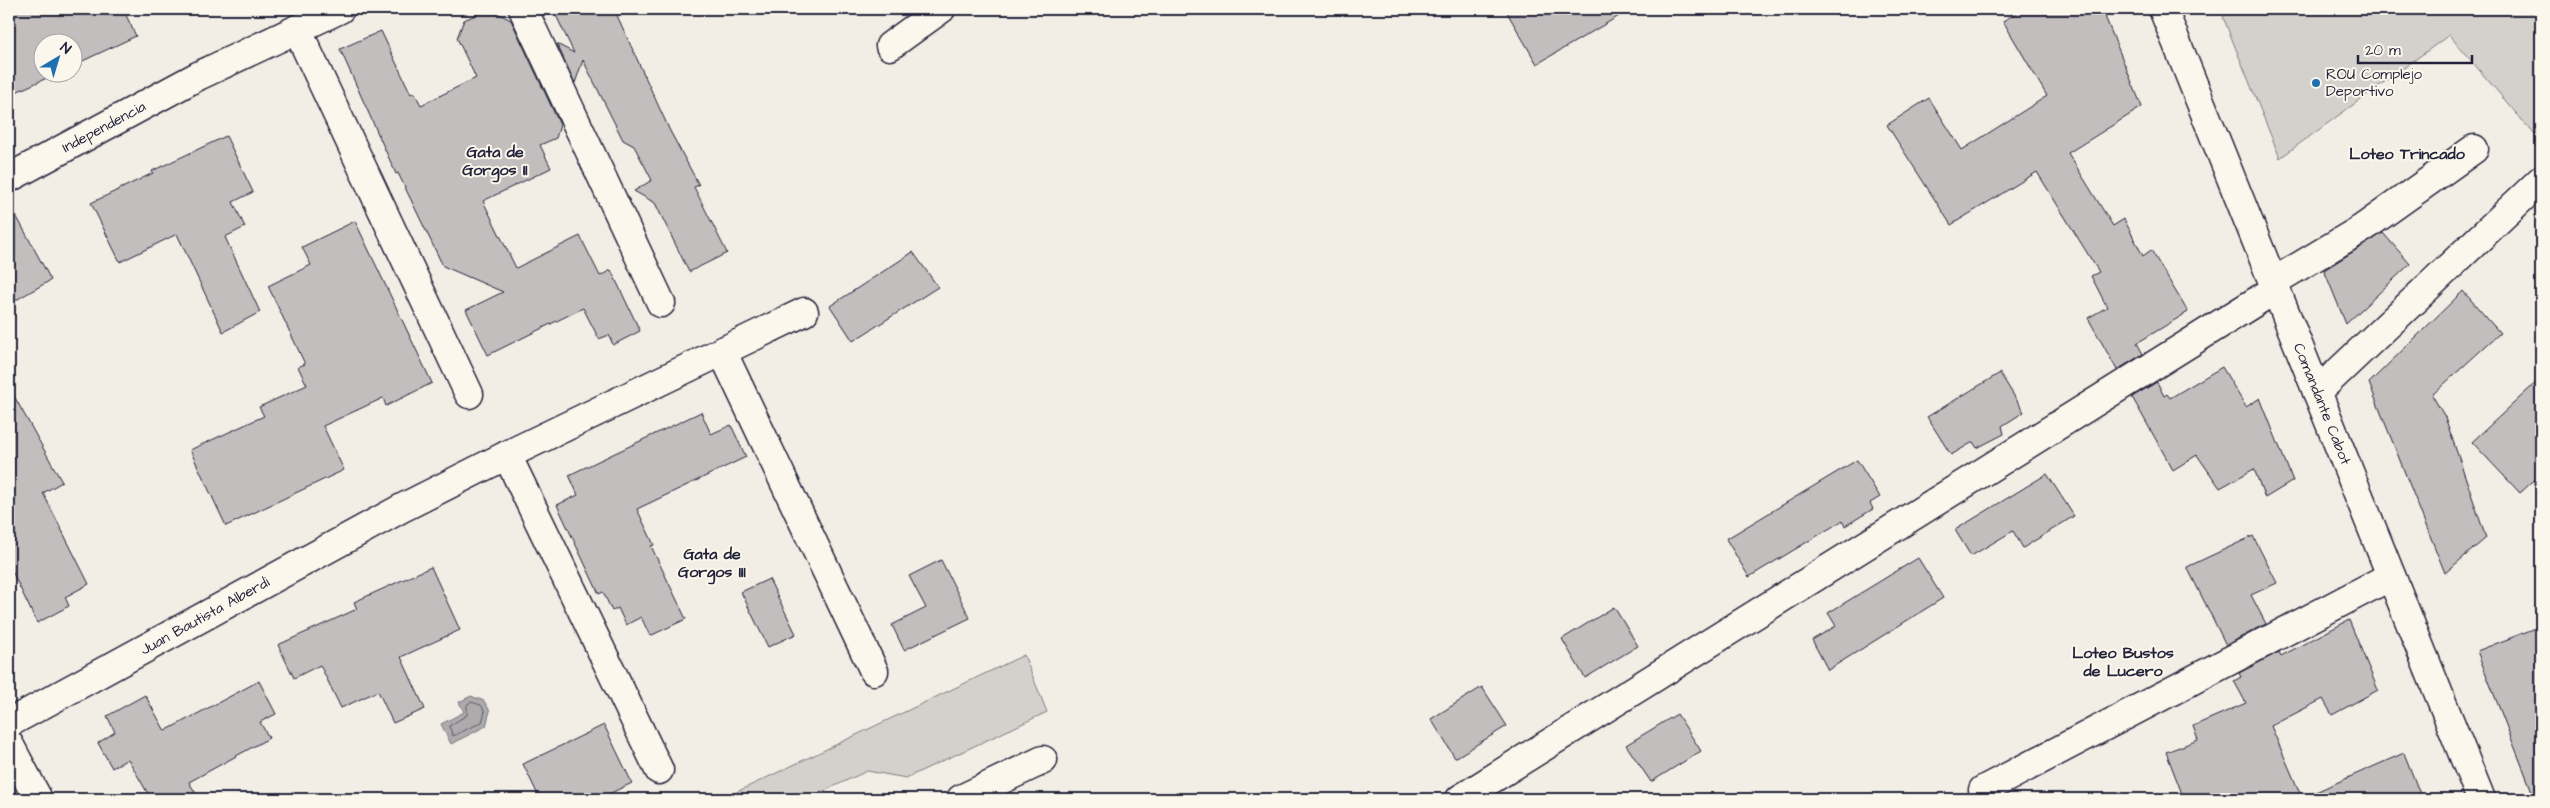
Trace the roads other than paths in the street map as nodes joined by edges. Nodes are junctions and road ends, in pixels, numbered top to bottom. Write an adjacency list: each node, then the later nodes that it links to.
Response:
1 (340, 9): 5 (street, Independencia)
2 (523, 9): 11 (street)
3 (941, 9): 6 (street)
4 (2163, 9): 10 (street, Comandante Cabot)
5 (297, 29): 8 (street, Independencia); 15 (street)
6 (890, 46)
7 (2474, 149): 10 (street)
8 (9, 178)
9 (2541, 180): 14 (street)
10 (2274, 286): 14 (street, Comandante Cabot); 26 (street)
11 (661, 303)
12 (804, 312): 13 (street, Juan Bautista Alberdi)
13 (722, 351): 16 (street, Juan Bautista Alberdi); 18 (street)
14 (2317, 392): 17 (street, Comandante Cabot)
15 (469, 394)
16 (507, 455): 19 (street, Juan Bautista Alberdi); 22 (street)
17 (2391, 576): 23 (street); 27 (street, Comandante Cabot)
18 (874, 671)
19 (9, 723)
20 (9, 744): 24 (street)
21 (1043, 760): 25 (street)
22 (659, 770)
23 (1983, 790)
24 (38, 799)
25 (961, 799)
26 (1460, 799)
27 (2481, 799)

